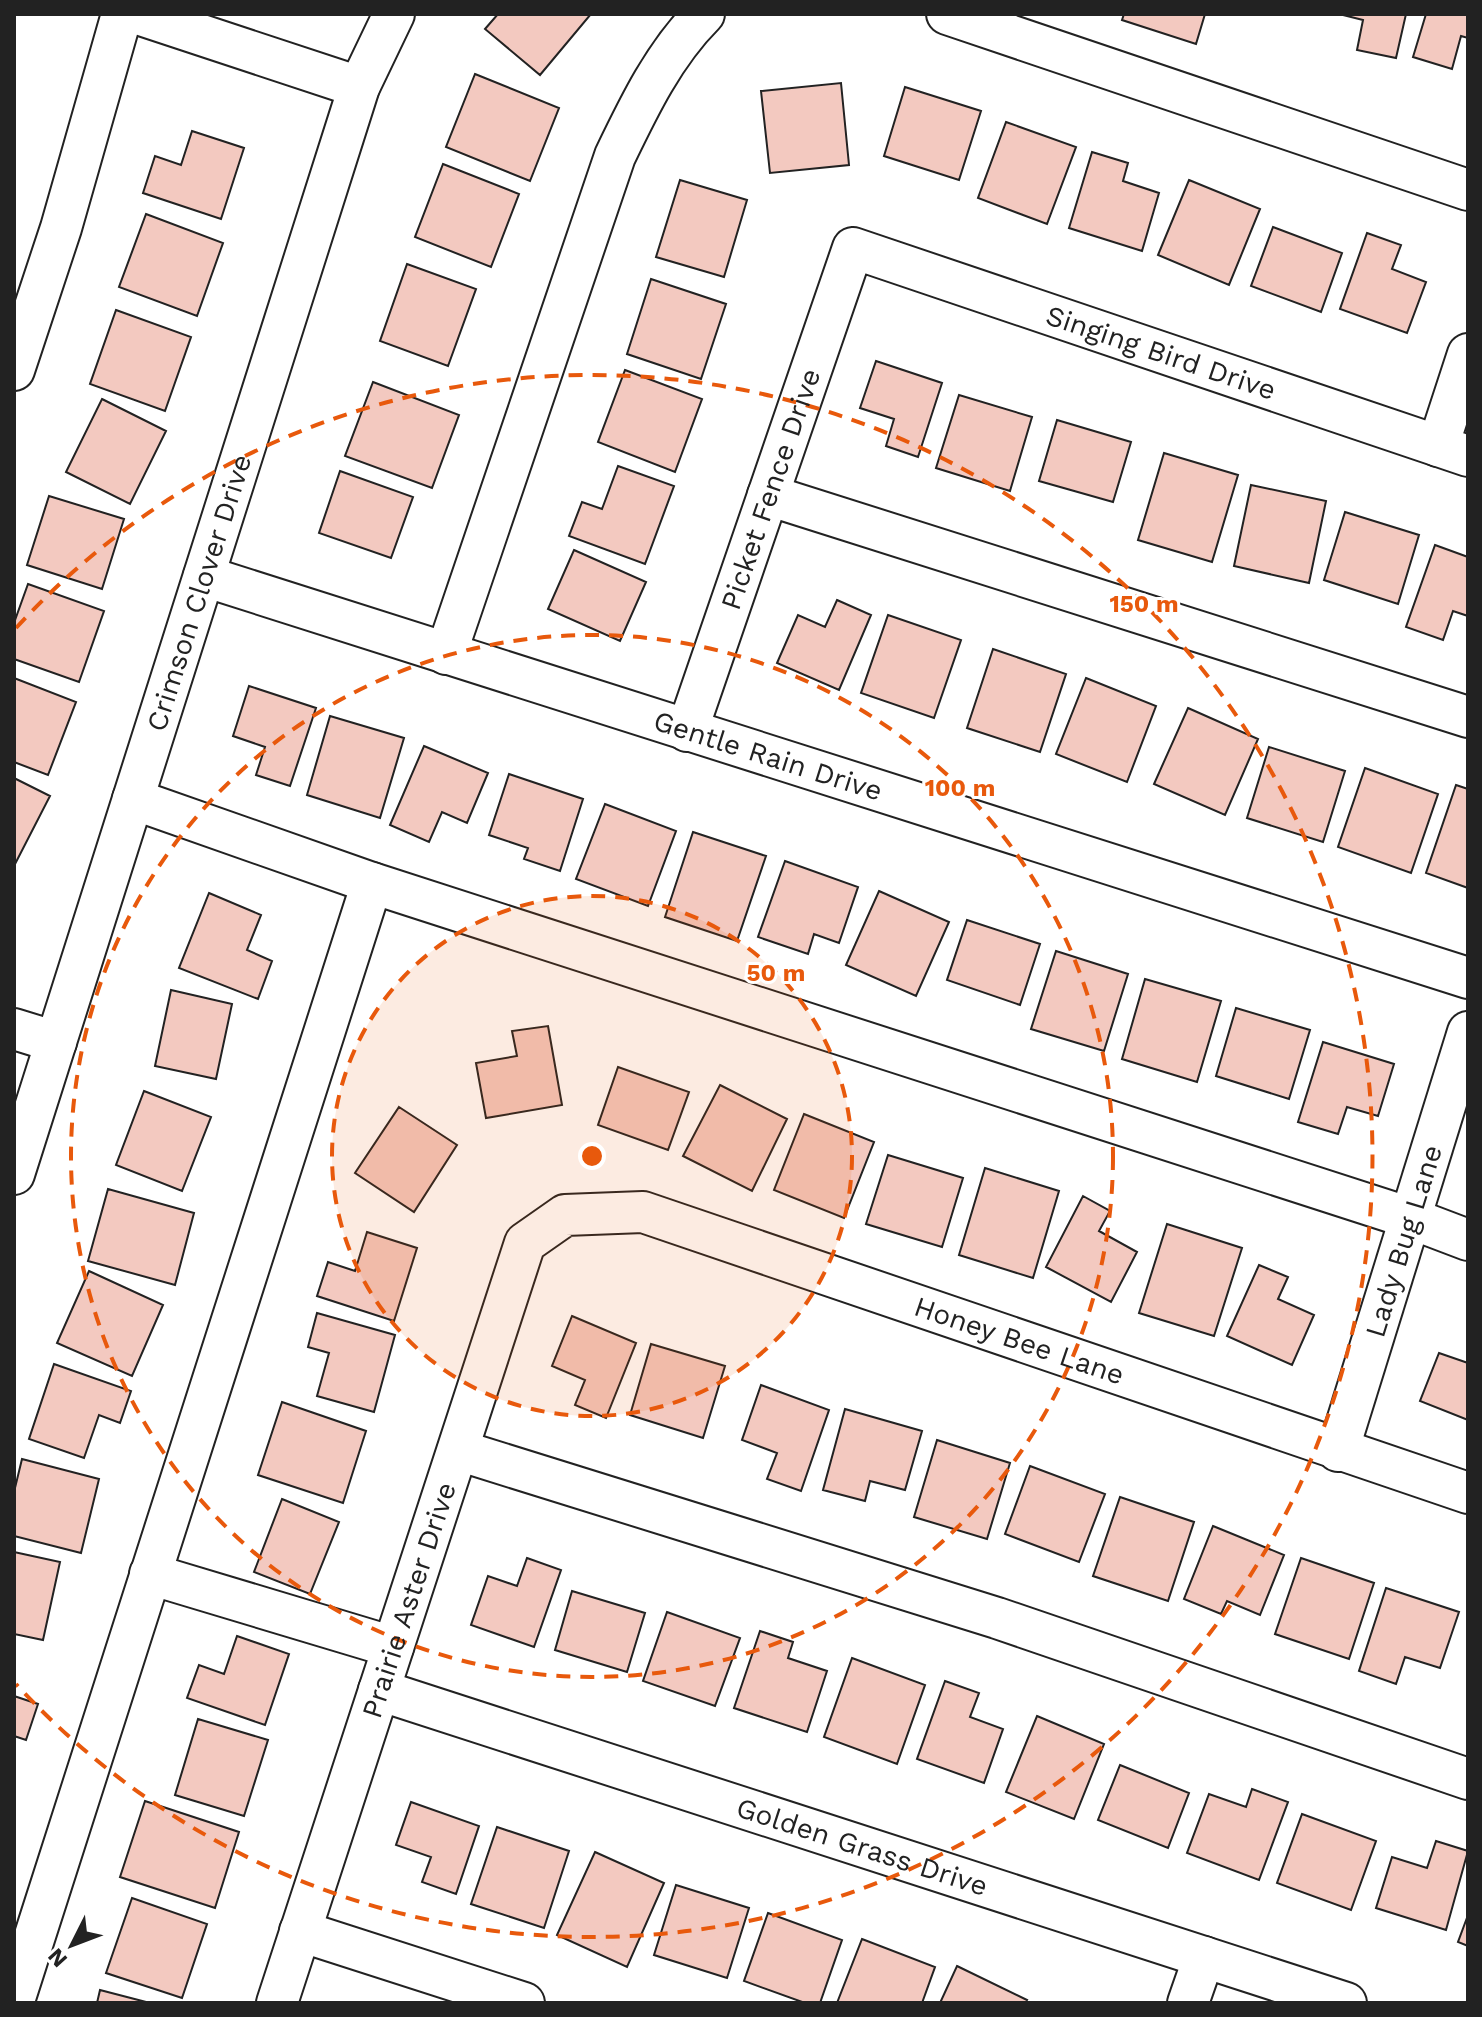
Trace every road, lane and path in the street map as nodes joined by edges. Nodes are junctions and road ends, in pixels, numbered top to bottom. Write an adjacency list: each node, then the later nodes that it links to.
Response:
1 (122, 14): 10 (street)
2 (138, 14): 6 (street)
3 (394, 14): 6 (street, Crimson Clover Drive)
4 (704, 14): 14 (street)
5 (947, 14): 7 (street)
6 (359, 87): 13 (street, Crimson Clover Drive)
7 (1468, 190)
8 (853, 248): 11 (street, Singing Bird Drive); 12 (street, Picket Fence Drive)
9 (1468, 354): 11 (street)
10 (14, 370)
11 (1453, 451)
12 (768, 495): 15 (street); 16 (street, Picket Fence Drive)
13 (204, 576): 14 (street, Gentle Rain Drive); 17 (street, Crimson Clover Drive)
14 (446, 654): 16 (street, Gentle Rain Drive)
15 (1468, 717)
16 (687, 731): 19 (street, Gentle Rain Drive)
17 (133, 799): 18 (street); 22 (street, Crimson Clover Drive)
18 (372, 883): 25 (street); 30 (street)
19 (1468, 978)
20 (14, 1029): 22 (street)
21 (1468, 1032): 25 (street, Lady Bug Lane)
22 (56, 1042): 23 (street, Crimson Clover Drive)
23 (14, 1174)
24 (565, 1215): 27 (street, Prairie Aster Drive); 28 (street, Honey Bee Lane)
25 (1410, 1218): 26 (street); 28 (street, Lady Bug Lane)
26 (1468, 1240)
27 (458, 1450): 31 (street, Prairie Aster Drive); 33 (street)
28 (1338, 1451): 29 (street, Honey Bee Lane)
29 (1468, 1493)
30 (150, 1574): 31 (street); 36 (street)
31 (393, 1647): 32 (street, Prairie Aster Drive)
32 (379, 1690): 34 (street, Prairie Aster Drive); 35 (street, Golden Grass Drive)
33 (1468, 1779)
34 (300, 1931): 37 (street, Prairie Aster Drive); 38 (street)
35 (1204, 1957): 39 (street); 40 (street, Golden Grass Drive)
36 (14, 2001)
37 (277, 2003)
38 (524, 2003)
39 (1188, 2003)
40 (1346, 2003)

